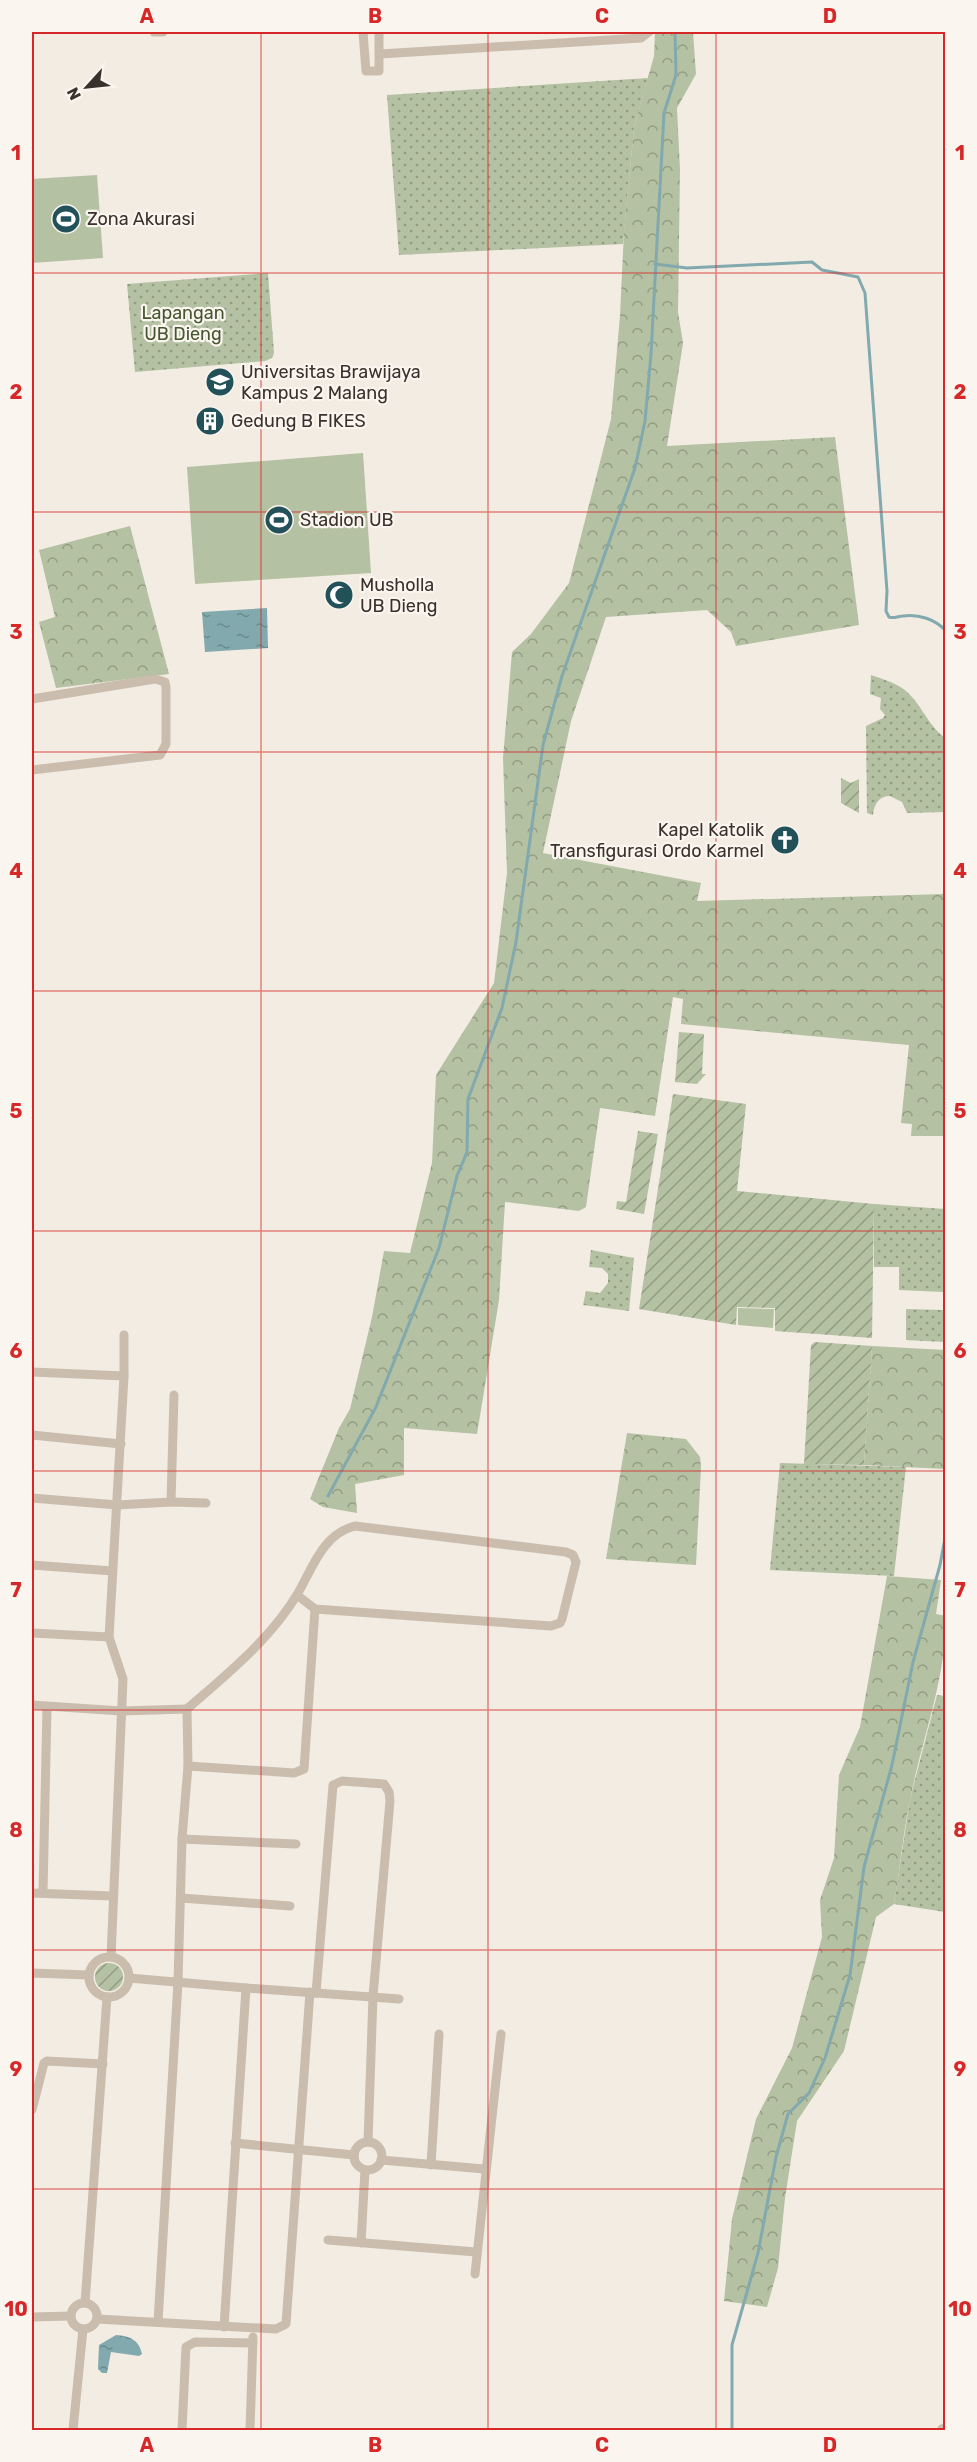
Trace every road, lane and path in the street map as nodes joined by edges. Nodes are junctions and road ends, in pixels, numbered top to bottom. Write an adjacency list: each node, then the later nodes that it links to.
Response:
1 (154, 32): 2 (street)
2 (164, 32)
3 (379, 32): 6 (street)
4 (649, 32): 6 (street)
5 (363, 36): 6 (street)
6 (380, 54)
7 (32, 699): 8 (street)
8 (32, 770)
9 (124, 1335): 11 (street)
10 (32, 1372): 11 (street)
11 (124, 1376): 14 (street)
12 (174, 1395): 16 (street)
13 (32, 1435): 14 (street)
14 (121, 1444): 18 (street)
15 (32, 1498): 18 (street)
16 (171, 1502): 17 (street); 18 (street)
17 (206, 1503)
18 (117, 1505): 20 (street)
19 (32, 1565): 20 (street)
20 (112, 1571): 24 (street)
21 (297, 1595): 22 (street); 22 (street); 27 (street)
22 (315, 1610): 29 (street)
23 (32, 1633): 24 (street)
24 (109, 1637): 28 (street)
25 (32, 1705): 26 (street)
26 (47, 1707): 28 (street); 33 (street)
27 (187, 1709): 28 (street); 29 (street)
28 (121, 1711): 34 (street)
29 (188, 1766): 30 (street)
30 (182, 1839): 31 (street); 35 (street)
31 (296, 1844)
32 (32, 1893): 33 (street)
33 (43, 1893): 34 (street)
34 (112, 1896): 37 (street)
35 (181, 1898): 36 (street); 41 (street)
36 (290, 1906)
37 (111, 1957): 39 (street); 40 (street)
38 (32, 1973): 39 (street)
39 (89, 1975): 45 (street)
40 (129, 1978): 41 (street); 45 (street)
41 (178, 1982): 42 (street); 67 (street)
42 (246, 1988): 43 (street); 52 (street)
43 (313, 1992): 44 (street); 44 (street); 53 (street)
44 (373, 1996): 46 (street); 51 (street)
45 (107, 1997): 49 (street)
46 (399, 1999)
47 (439, 2034): 56 (street)
48 (501, 2034): 57 (street)
49 (103, 2064): 50 (street); 63 (street)
50 (32, 2110)
51 (368, 2142): 54 (street); 55 (street)
52 (235, 2143): 53 (street); 68 (street)
53 (298, 2150): 54 (street); 69 (street)
54 (354, 2155): 58 (street)
55 (381, 2160): 56 (street); 58 (street)
56 (431, 2165): 57 (street)
57 (484, 2169): 61 (street)
58 (366, 2170): 60 (street)
59 (328, 2240): 60 (street)
60 (361, 2243): 61 (street)
61 (476, 2252): 62 (street)
62 (475, 2274)
63 (85, 2303): 64 (street); 66 (street)
64 (71, 2316): 65 (street); 70 (street)
65 (32, 2317)
66 (97, 2319): 67 (street); 70 (street)
67 (158, 2322): 68 (street)
68 (224, 2326): 69 (street)
69 (253, 2328): 71 (street)
70 (83, 2329): 72 (street)
71 (253, 2343): 73 (street); 74 (street)
72 (73, 2430)
73 (182, 2430)
74 (250, 2430)

